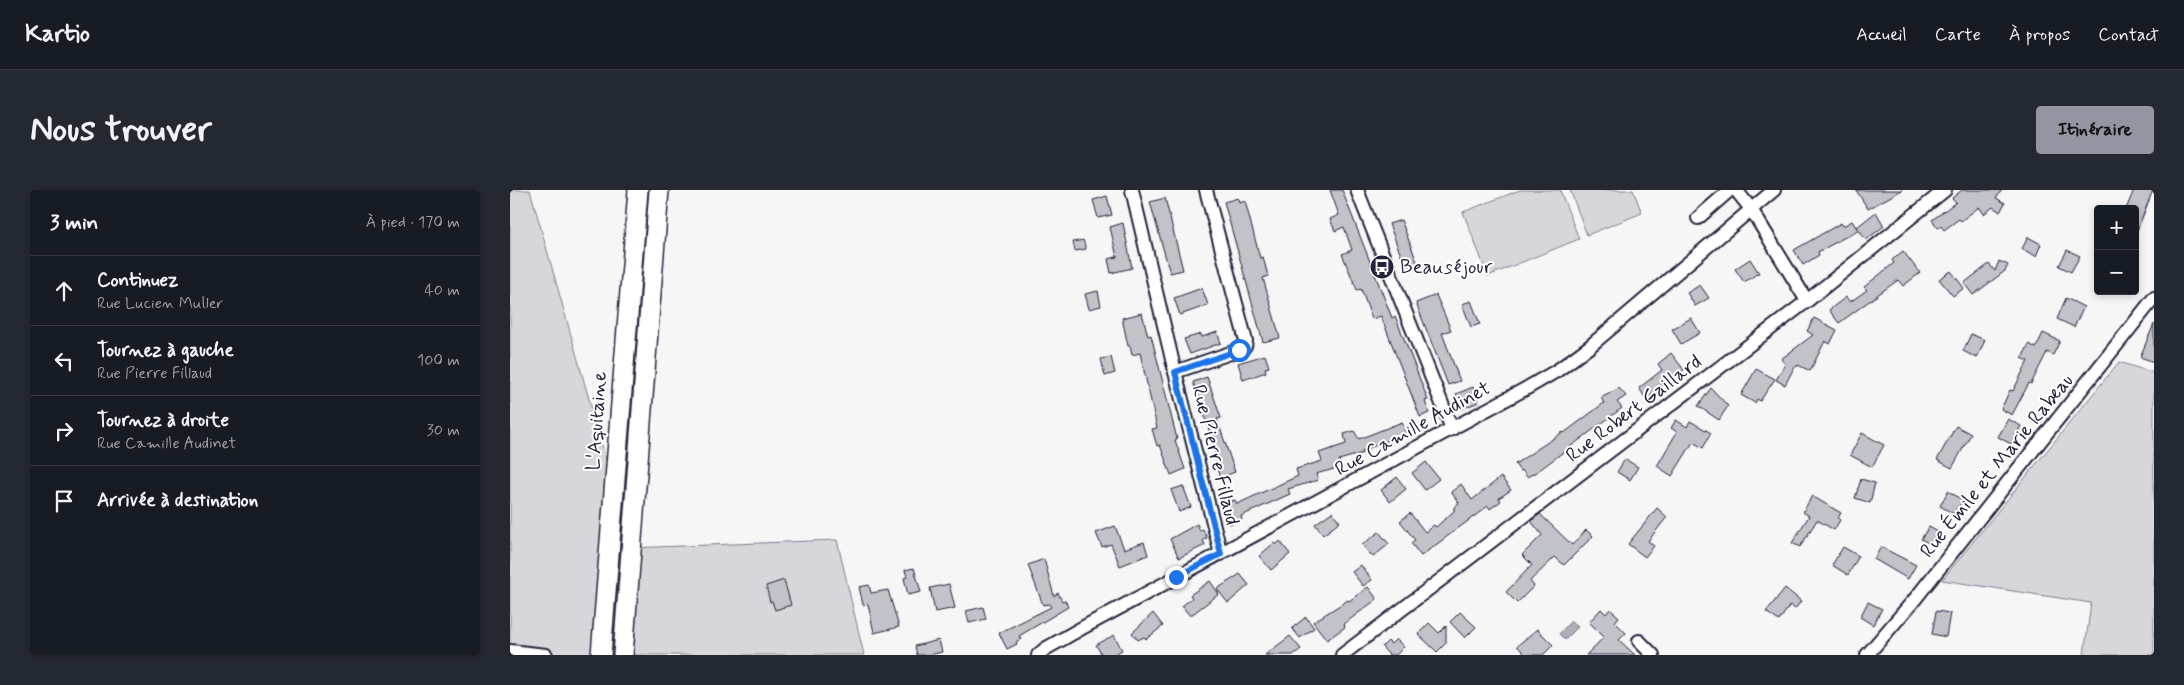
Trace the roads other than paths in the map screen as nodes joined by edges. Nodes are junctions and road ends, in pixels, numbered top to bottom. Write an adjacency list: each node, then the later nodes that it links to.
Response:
1 (638, 190): 20 (highway, L'Aquitaine)
2 (659, 190): 21 (highway)
3 (1132, 190): 14 (street, Rue Pierre Fillaud)
4 (1206, 190): 14 (street)
5 (1357, 190): 15 (street)
6 (1730, 190): 11 (street)
7 (1736, 190): 10 (street)
8 (1774, 190): 10 (street, Rue Camille Audinet)
9 (1945, 190): 12 (street, Rue Robert Gaillard)
10 (1751, 209): 12 (street); 15 (street, Rue Camille Audinet)
11 (1698, 218)
12 (1806, 301): 23 (street, Rue Robert Gaillard)
13 (2153, 302): 25 (street, Rue Émile et Marie Rabeau)
14 (1175, 372): 16 (street, Rue Pierre Fillaud)
15 (1452, 429): 16 (street, Rue Camille Audinet)
16 (1221, 554): 22 (street, Rue Camille Audinet)
17 (1639, 641): 24 (street)
18 (510, 652): 19 (street)
19 (546, 655)
20 (602, 655)
21 (623, 655)
22 (1038, 655)
23 (1342, 655)
24 (1654, 655)
25 (1867, 655)

